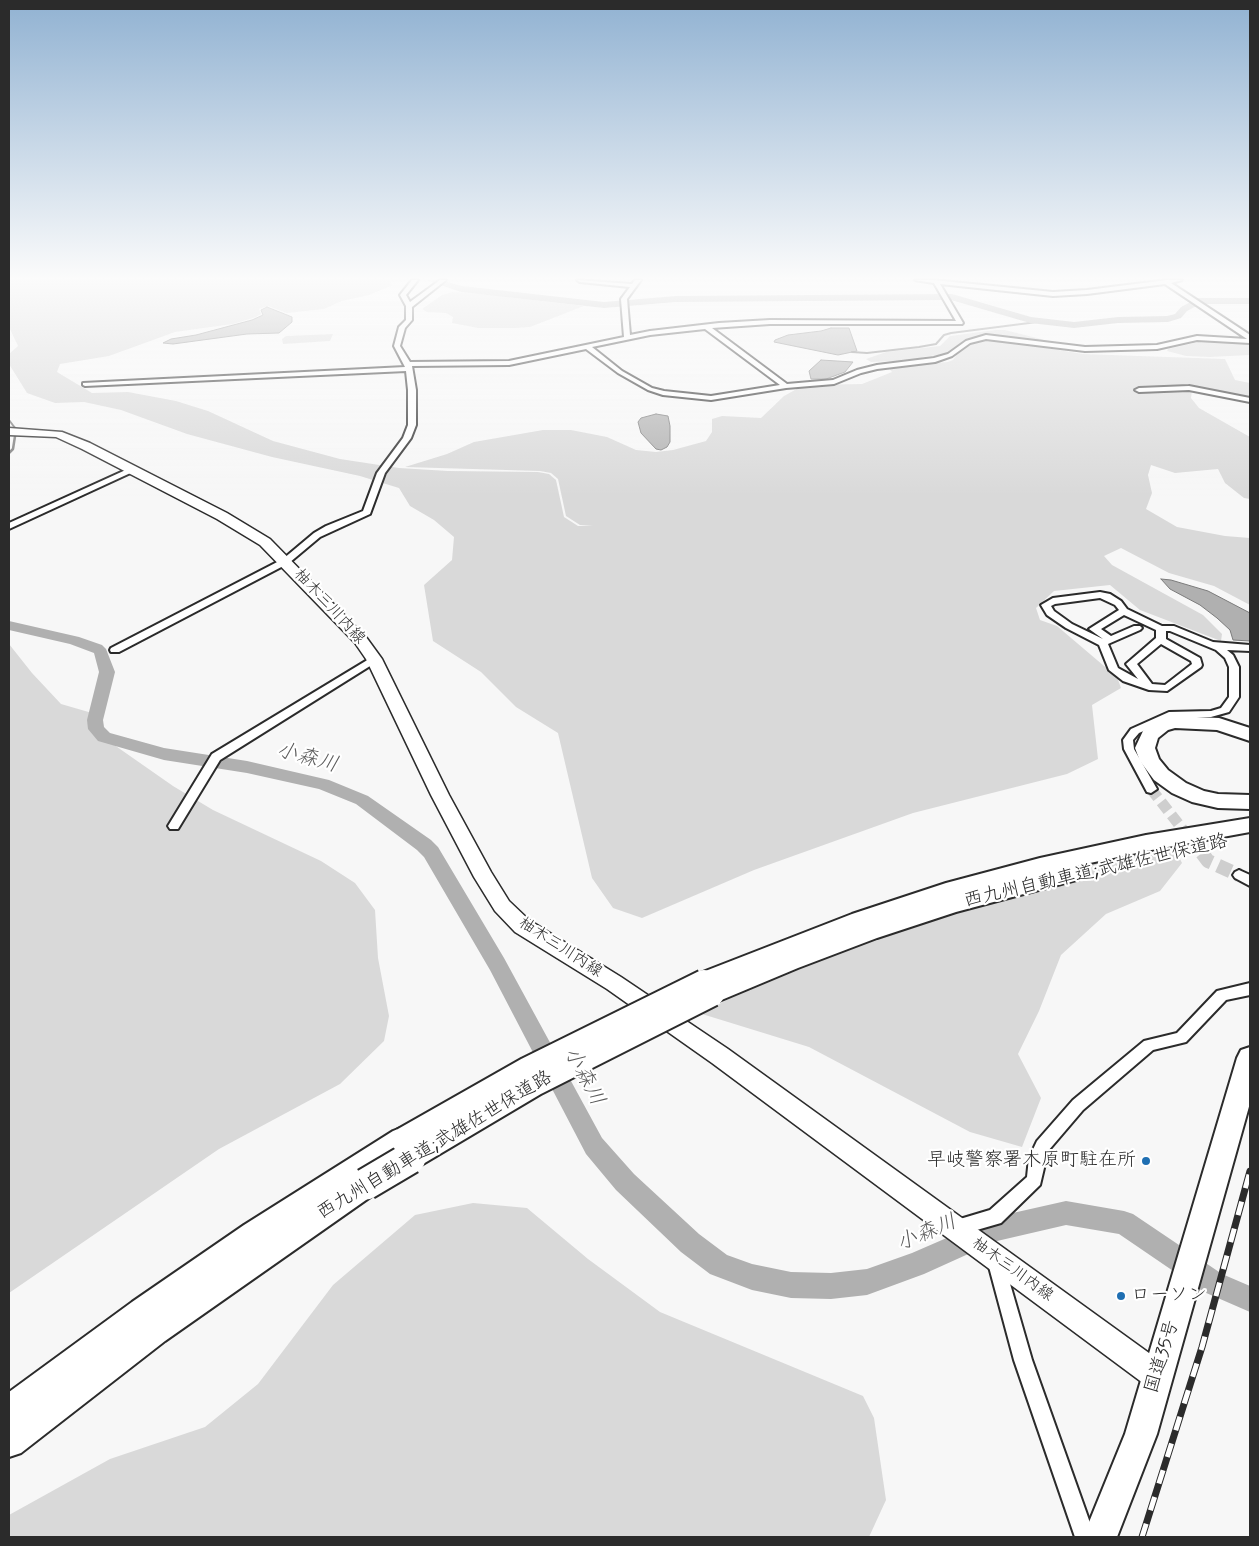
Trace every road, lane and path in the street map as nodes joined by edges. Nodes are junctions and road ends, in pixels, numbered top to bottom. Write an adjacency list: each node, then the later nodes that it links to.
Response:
1 (399, 352): 6 (street)
2 (562, 352): 6 (street)
3 (595, 352): 8 (street)
4 (741, 352): 8 (street)
5 (954, 352): 8 (street)
6 (407, 367): 7 (street); 14 (street)
7 (84, 384)
8 (786, 386)
9 (1139, 390): 10 (street)
10 (1250, 400)
11 (9, 432): 12 (main road, 柚木三川内線)
12 (133, 470): 13 (street); 14 (main road, 柚木三川内線)
13 (9, 526)
14 (286, 561): 20 (street); 21 (main road, 柚木三川内線)
15 (1124, 611): 17 (street); 18 (street); 18 (street)
16 (1136, 628): 18 (street)
17 (1158, 631): 19 (street); 22 (street); 22 (street); 25 (street)
18 (1107, 642): 22 (street)
19 (1250, 648)
20 (115, 650)
21 (374, 659): 28 (street); 33 (main road, 柚木三川内線)
22 (1148, 687)
23 (1250, 735): 27 (highway)
24 (1250, 741): 26 (highway)
25 (1151, 789)
26 (1250, 796)
27 (1250, 802)
28 (174, 826)
29 (1248, 830): 30 (highway, 西九州自動車道;武雄佐世保道路)
30 (708, 988): 36 (highway, 西九州自動車道;武雄佐世保道路, bridge); 37 (highway, 西九州自動車道;武雄佐世保道路, bridge)
31 (1250, 990): 33 (street)
32 (1250, 1058): 35 (highway, 国道35号)
33 (958, 1230): 34 (main road, 柚木三川内線)
34 (995, 1259): 35 (main road, 柚木三川内線); 38 (street)
35 (1157, 1376): 39 (highway, 国道35号)
36 (9, 1412)
37 (9, 1441)
38 (1085, 1537)
39 (1100, 1537)

